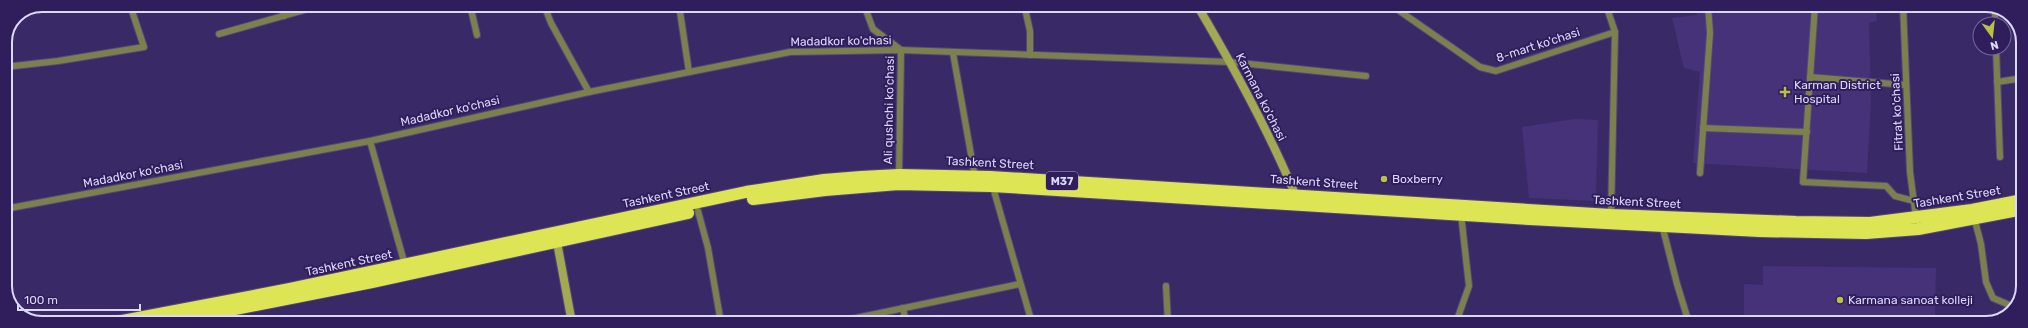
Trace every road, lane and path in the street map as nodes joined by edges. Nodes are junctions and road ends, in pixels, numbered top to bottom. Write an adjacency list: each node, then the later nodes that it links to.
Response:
1 (132, 12): 24 (street)
2 (283, 12): 15 (street)
3 (298, 12): 15 (street)
4 (472, 12): 18 (street)
5 (547, 12): 31 (street)
6 (680, 12): 25 (street)
7 (867, 12): 19 (street, Ali qushchi ko'chasi)
8 (1201, 12): 23 (main road, Karmana ko'chasi)
9 (1401, 12): 16 (street, 8-mart ko'chasi)
10 (1608, 12): 16 (street)
11 (1708, 12): 32 (street)
12 (1814, 12): 27 (street)
13 (1903, 12): 30 (street, Fitrat ko'chasi)
14 (1026, 13): 21 (street)
15 (284, 16): 17 (street)
16 (1615, 32): 49 (street)
17 (219, 34)
18 (477, 35)
19 (901, 50): 20 (street, Madadkor ko'chasi); 25 (street, Madadkor ko'chasi); 38 (street, Ali qushchi ko'chasi)
20 (953, 52): 21 (street, Madadkor ko'chasi); 37 (street)
21 (1030, 55): 23 (street, Madadkor ko'chasi)
22 (1996, 56): 29 (street)
23 (1230, 62): 26 (street, Madadkor ko'chasi); 40 (main road, Karmana ko'chasi)
24 (12, 66)
25 (689, 72): 31 (street, Madadkor ko'chasi)
26 (1366, 76)
27 (1810, 77): 30 (street); 33 (street)
28 (2016, 79): 29 (street)
29 (1997, 82): 35 (street)
30 (1906, 85): 41 (street, Fitrat ko'chasi)
31 (589, 92): 34 (street, Madadkor ko'chasi)
32 (1703, 128): 33 (street); 36 (street)
33 (1807, 132): 41 (street)
34 (370, 140): 43 (street, Madadkor ko'chasi); 52 (street)
35 (2000, 157)
36 (1700, 173)
37 (975, 176): 38 (highway, Tashkent Street / M37); 39 (highway, Tashkent Street / M37)
38 (899, 180): 39 (highway, Tashkent Street / M37); 45 (highway, Tashkent Street / M37); 51 (highway, Tashkent Street / M37)
39 (991, 181): 40 (highway, Tashkent Street / M37); 53 (street)
40 (1294, 199): 46 (highway, Tashkent Street / M37); 49 (highway, Tashkent Street / M37)
41 (1914, 201): 48 (street, Fitrat ko'chasi)
42 (2016, 202): 47 (highway, Tashkent Street / M37)
43 (12, 207)
44 (2016, 210): 47 (highway, Tashkent Street / M37)
45 (698, 211): 51 (highway, Tashkent Street / M37); 60 (street)
46 (1461, 214): 49 (highway, Tashkent Street / M37); 65 (street)
47 (1973, 214): 48 (highway, Tashkent Street / M37); 50 (highway, Tashkent Street / M37); 55 (street)
48 (1916, 218): 50 (highway, Tashkent Street / M37)
49 (1610, 219): 50 (highway, Tashkent Street / M37)
50 (1662, 221): 66 (street)
51 (556, 238): 52 (highway, Tashkent Street / M37); 58 (highway, Tashkent Street / M37); 59 (main road)
52 (405, 265): 57 (highway, Tashkent Street / M37)
53 (1020, 284): 56 (street); 63 (street)
54 (1166, 286): 64 (street)
55 (2009, 305)
56 (903, 308): 61 (street); 62 (street)
57 (150, 316)
58 (200, 316)
59 (571, 316)
60 (720, 316)
61 (865, 316)
62 (905, 316)
63 (1030, 316)
64 (1168, 316)
65 (1458, 316)
66 (1688, 316)

